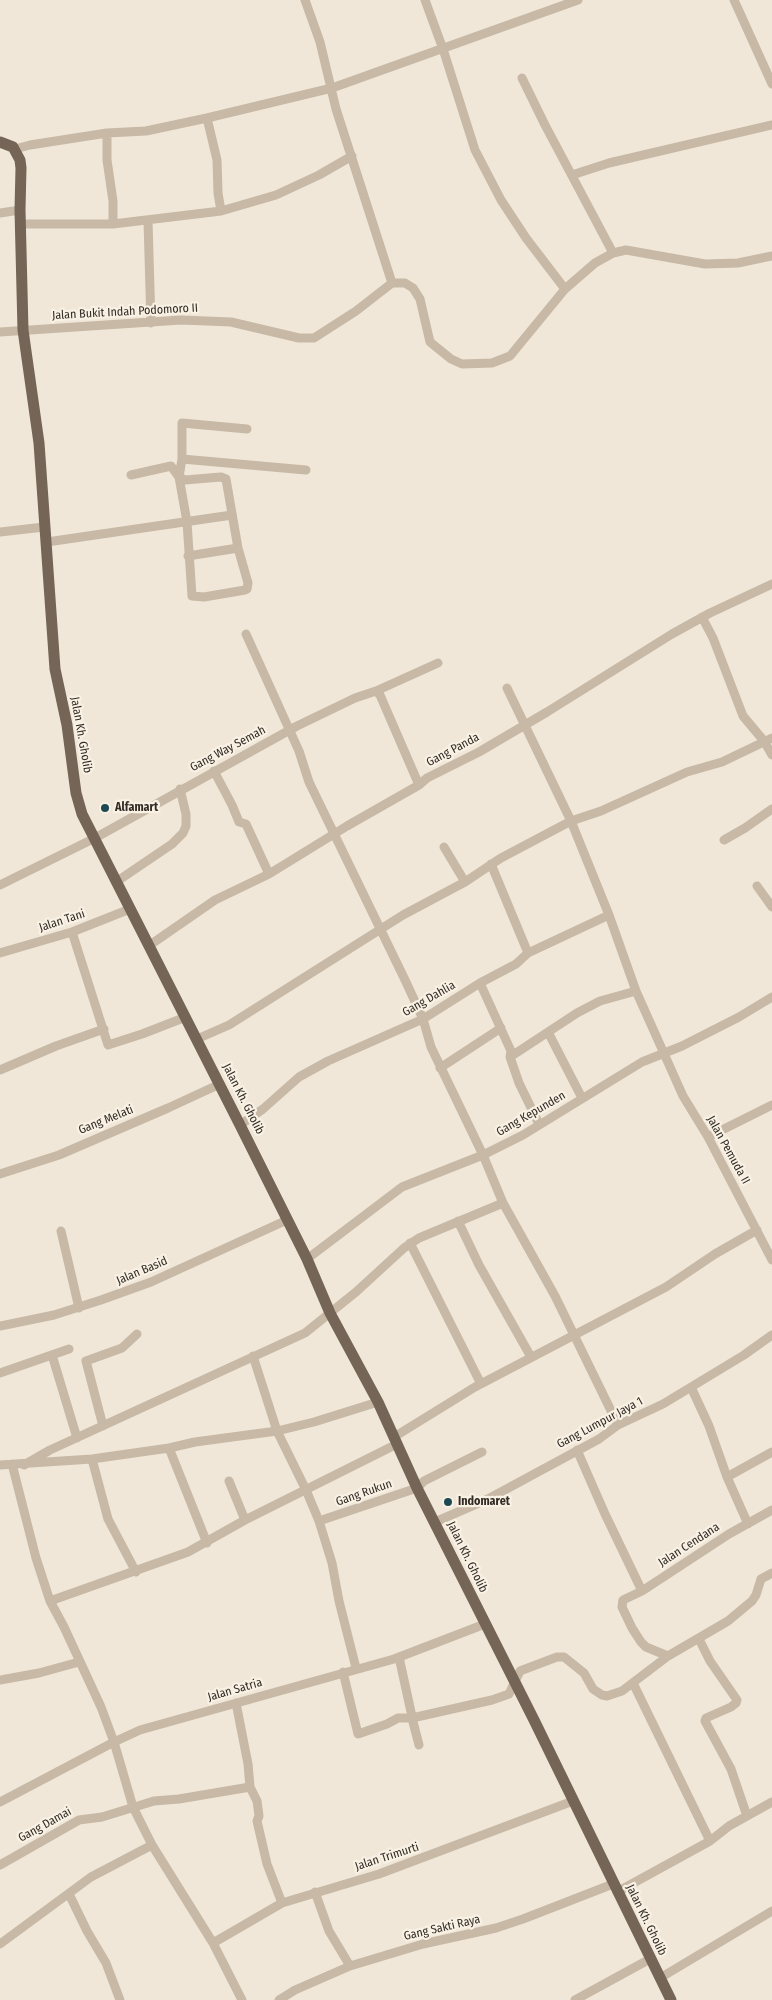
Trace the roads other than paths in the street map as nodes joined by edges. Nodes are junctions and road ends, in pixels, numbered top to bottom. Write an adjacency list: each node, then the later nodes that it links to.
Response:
1 (305, 0): 8 (street)
2 (425, 0): 5 (street)
3 (578, 0): 5 (street)
4 (734, 0): 7 (street)
5 (443, 50): 8 (street); 25 (street)
6 (522, 78): 15 (street)
7 (772, 84)
8 (332, 88): 9 (street); 14 (street)
9 (207, 118): 11 (street); 17 (street)
10 (772, 126): 15 (street)
11 (107, 133): 13 (street); 19 (street)
12 (0, 142): 13 (main road)
13 (15, 149): 16 (main road, Jalan Kh. Gholib)
14 (352, 156): 17 (street); 24 (street)
15 (572, 175): 22 (street)
16 (20, 210): 18 (street); 21 (main road, Jalan Kh. Gholib)
17 (221, 211): 20 (street)
18 (0, 213)
19 (113, 216): 20 (street); 21 (street)
20 (148, 220): 26 (street)
21 (21, 224): 27 (main road, Jalan Kh. Gholib)
22 (613, 253): 23 (street); 25 (street)
23 (772, 256)
24 (392, 284): 25 (street); 26 (street, Jalan Bukit Indah Podomoro II)
25 (565, 289)
26 (151, 323): 27 (street, Jalan Bukit Indah Podomoro II)
27 (24, 330): 28 (street, Jalan Bukit Indah Podomoro II); 36 (main road, Jalan Kh. Gholib)
28 (0, 332)
29 (247, 429): 30 (street)
30 (182, 459): 31 (street); 33 (street)
31 (306, 470)
32 (131, 475): 33 (street)
33 (179, 477): 34 (street); 35 (street)
34 (232, 516): 35 (street); 39 (street)
35 (187, 522): 38 (street); 40 (street)
36 (44, 527): 37 (street); 38 (main road, Jalan Kh. Gholib)
37 (0, 532)
38 (47, 542): 57 (main road, Jalan Kh. Gholib)
39 (238, 548): 40 (street); 40 (street)
40 (188, 556)
41 (772, 584): 42 (street, Gang Panda)
42 (702, 617): 47 (street, Gang Panda); 49 (street)
43 (246, 634): 48 (street)
44 (438, 663): 46 (street, Gang Way Semah)
45 (507, 688): 47 (street, Jalan Pemuda II)
46 (376, 691): 48 (street, Gang Way Semah); 52 (street)
47 (524, 726): 52 (street, Gang Panda); 55 (street, Jalan Pemuda II)
48 (289, 730): 51 (street, Gang Way Semah); 56 (street)
49 (768, 739): 50 (street); 55 (street)
50 (772, 755)
51 (214, 771): 53 (street, Gang Way Semah); 61 (street)
52 (419, 785): 56 (street, Gang Panda)
53 (180, 789): 57 (street, Gang Way Semah); 62 (street)
54 (772, 809): 58 (street)
55 (571, 821): 60 (street); 68 (street, Jalan Pemuda II)
56 (336, 833): 61 (street, Gang Panda); 69 (street)
57 (95, 838): 62 (main road, Jalan Kh. Gholib); 64 (street, Gang Way Semah)
58 (724, 840)
59 (444, 847): 63 (street)
60 (491, 864): 63 (street); 73 (street)
61 (269, 874): 71 (street, Gang Panda)
62 (116, 882): 67 (main road, Jalan Kh. Gholib)
63 (465, 882): 69 (street)
64 (0, 885)
65 (757, 886): 66 (street)
66 (772, 907)
67 (130, 909): 70 (street, Jalan Tani); 71 (main road, Jalan Kh. Gholib)
68 (609, 915): 73 (street, Gang Dahlia); 75 (street, Jalan Pemuda II)
69 (382, 928): 78 (street); 82 (street)
70 (72, 932): 72 (street, Jalan Tani); 80 (street)
71 (150, 945): 77 (main road, Jalan Kh. Gholib)
72 (0, 953)
73 (528, 953): 74 (street, Gang Dahlia)
74 (480, 983): 78 (street, Gang Dahlia); 79 (street)
75 (636, 991): 81 (street); 83 (street, Jalan Pemuda II)
76 (772, 996): 83 (street, Gang Kepunden)
77 (186, 1016): 80 (street); 82 (main road, Jalan Kh. Gholib)
78 (423, 1020): 85 (street); 91 (street, Gang Dahlia)
79 (501, 1028): 84 (street); 85 (street)
80 (104, 1029): 86 (street)
81 (548, 1032): 84 (street); 88 (street)
82 (197, 1039): 87 (main road, Jalan Kh. Gholib)
83 (664, 1052): 88 (street, Gang Kepunden); 92 (street, Jalan Pemuda II)
84 (510, 1057): 90 (street)
85 (440, 1068): 93 (street)
86 (0, 1070)
87 (220, 1084): 91 (main road, Jalan Kh. Gholib); 94 (street, Gang Melati)
88 (582, 1098): 90 (street, Gang Kepunden)
89 (772, 1105): 92 (street)
90 (539, 1124): 93 (street, Gang Kepunden)
91 (240, 1125): 96 (main road, Jalan Kh. Gholib)
92 (708, 1137): 98 (street, Jalan Pemuda II)
93 (483, 1155): 95 (street); 101 (street, Gang Kepunden)
94 (0, 1174)
95 (503, 1203): 97 (street); 108 (street)
96 (287, 1220): 101 (main road, Jalan Kh. Gholib); 103 (street, Jalan Basid)
97 (458, 1221): 100 (street); 112 (street)
98 (757, 1230): 102 (street, Jalan Pemuda II); 108 (street)
99 (61, 1231): 103 (street)
100 (410, 1243): 104 (street); 114 (street)
101 (307, 1259): 104 (main road, Jalan Kh. Gholib)
102 (772, 1260)
103 (79, 1308): 105 (street, Jalan Basid)
104 (330, 1313): 111 (street); 116 (main road, Jalan Kh. Gholib)
105 (0, 1326)
106 (136, 1334): 118 (street)
107 (772, 1335): 115 (street, Gang Lumpur Jaya 1)
108 (574, 1336): 112 (street); 117 (street)
109 (70, 1349): 110 (street)
110 (52, 1355): 113 (street); 120 (street)
111 (253, 1356): 118 (street); 119 (street)
112 (531, 1357): 114 (street)
113 (0, 1373)
114 (481, 1384): 121 (street)
115 (691, 1387): 117 (street, Gang Lumpur Jaya 1); 130 (street)
116 (378, 1402): 119 (street); 121 (main road, Jalan Kh. Gholib)
117 (618, 1425): 123 (street, Gang Lumpur Jaya 1)
118 (103, 1426): 120 (street)
119 (276, 1430): 122 (street); 133 (street)
120 (77, 1438): 128 (street)
121 (392, 1442): 132 (main road, Jalan Kh. Gholib); 133 (street)
122 (169, 1448): 126 (street); 139 (street)
123 (577, 1450): 137 (street, Gang Lumpur Jaya 1); 142 (street)
124 (482, 1452): 132 (street, Gang Rukun)
125 (772, 1452): 130 (street)
126 (92, 1459): 128 (street); 140 (street)
127 (12, 1464): 128 (street); 129 (street); 143 (street)
128 (24, 1465)
129 (0, 1466)
130 (727, 1477): 138 (street)
131 (228, 1481): 135 (street)
132 (417, 1488): 136 (street, Gang Rukun); 137 (main road, Jalan Kh. Gholib)
133 (306, 1490): 135 (street); 136 (street)
134 (772, 1510): 138 (street, Jalan Cendana)
135 (245, 1520): 139 (street)
136 (319, 1521): 149 (street)
137 (435, 1522): 144 (main road, Jalan Kh. Gholib)
138 (748, 1524): 142 (street, Jalan Cendana)
139 (207, 1543): 140 (street)
140 (136, 1572): 143 (street)
141 (772, 1573): 145 (street)
142 (642, 1591): 146 (street, Jalan Cendana)
143 (50, 1601): 148 (street)
144 (485, 1624): 147 (street, Jalan Satria); 152 (main road, Jalan Kh. Gholib)
145 (700, 1639): 146 (street); 163 (street)
146 (668, 1656): 153 (street)
147 (399, 1657): 149 (street, Jalan Satria); 155 (street)
148 (79, 1662): 151 (street); 156 (street)
149 (356, 1668): 150 (street, Jalan Satria)
150 (343, 1672): 154 (street, Jalan Satria); 155 (street)
151 (0, 1680)
152 (515, 1683): 153 (street); 155 (street); 159 (main road, Jalan Kh. Gholib)
153 (633, 1683): 164 (street)
154 (236, 1703): 156 (street, Jalan Satria); 158 (street)
155 (412, 1715): 157 (street)
156 (114, 1742): 160 (street, Jalan Satria); 162 (street)
157 (419, 1746)
158 (250, 1787): 162 (street, Gang Damai); 170 (street)
159 (573, 1801): 167 (main road, Jalan Kh. Gholib); 168 (street, Jalan Trimurti)
160 (0, 1802)
161 (772, 1802): 163 (street, Gang Sakti Raya)
162 (133, 1807): 165 (street); 166 (street, Gang Damai)
163 (747, 1816): 164 (street, Gang Sakti Raya)
164 (710, 1841): 167 (street, Gang Sakti Raya)
165 (152, 1845): 169 (street); 172 (street)
166 (0, 1865)
167 (615, 1888): 174 (main road, Jalan Kh. Gholib); 175 (street, Gang Sakti Raya)
168 (315, 1892): 170 (street, Jalan Trimurti); 175 (street)
169 (69, 1894): 173 (street); 177 (street)
170 (282, 1903): 172 (street, Jalan Trimurti)
171 (772, 1911): 176 (street)
172 (212, 1943): 178 (street)
173 (0, 1944)
174 (650, 1959): 176 (main road, Jalan Kh. Gholib); 180 (street)
175 (350, 1966): 179 (street, Gang Sakti Raya)
176 (660, 1978): 181 (main road, Jalan Kh. Gholib)
177 (120, 2000)
178 (242, 2000)
179 (279, 2000)
180 (575, 2000)
181 (671, 2000)

